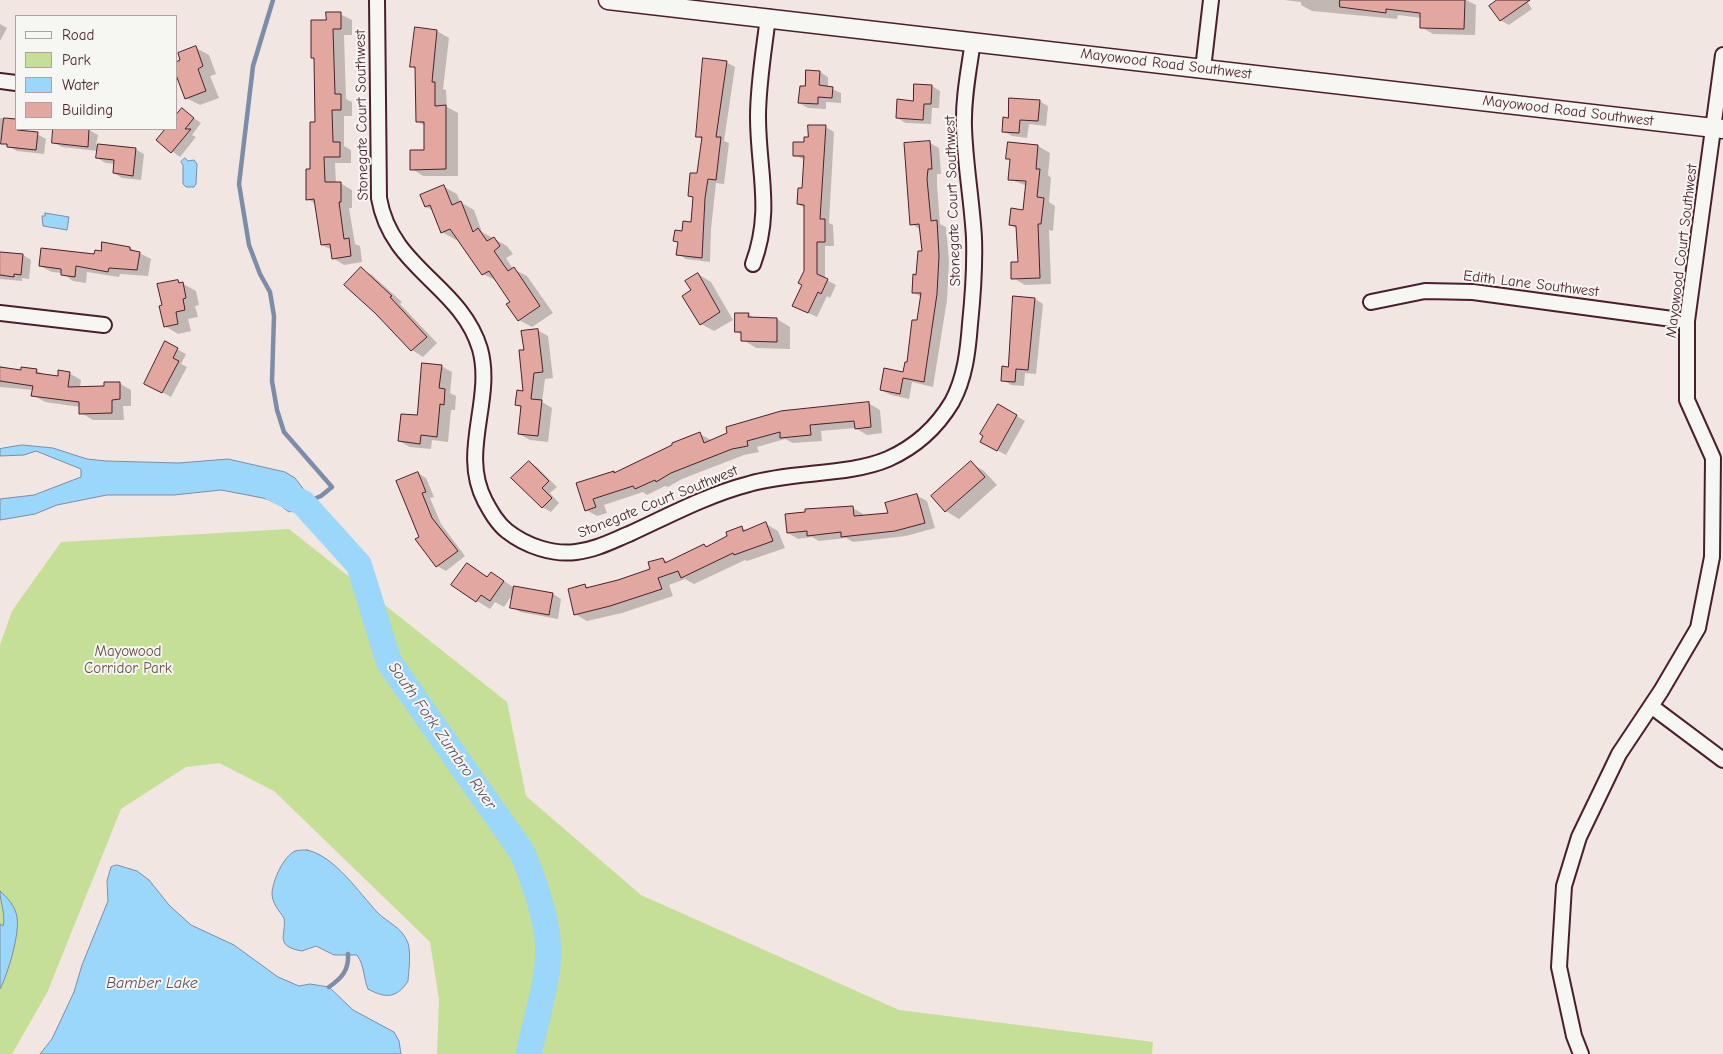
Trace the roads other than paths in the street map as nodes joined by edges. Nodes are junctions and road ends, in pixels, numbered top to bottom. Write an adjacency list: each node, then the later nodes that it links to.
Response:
1 (377, 0): 5 (street, Stonegate Court Southwest)
2 (608, 0): 4 (street, Mayowood Road Southwest)
3 (1211, 0): 7 (street)
4 (768, 17): 5 (street, Mayowood Road Southwest); 11 (street)
5 (973, 41): 7 (street, Mayowood Road Southwest)
6 (1723, 55): 10 (street, Mayowood Court Southwest)
7 (1203, 69): 10 (street, Mayowood Road Southwest)
8 (0, 81): 9 (street)
9 (15, 83)
10 (1718, 129): 14 (street, Mayowood Court Southwest)
11 (753, 264)
12 (1371, 302): 14 (street, Edith Lane Southwest)
13 (0, 313): 15 (street)
14 (1687, 320): 16 (street, Mayowood Court Southwest)
15 (104, 325)
16 (1651, 706): 17 (street); 18 (street, Mayowood Court Southwest)
17 (1723, 760)
18 (1581, 1054)

